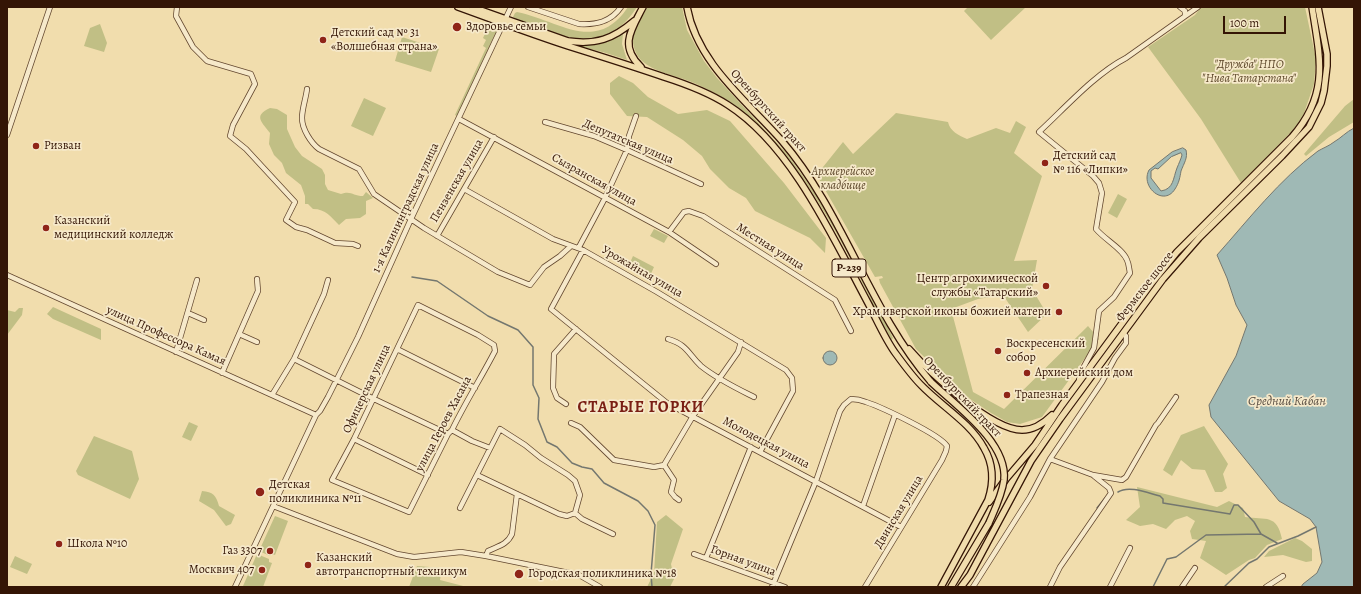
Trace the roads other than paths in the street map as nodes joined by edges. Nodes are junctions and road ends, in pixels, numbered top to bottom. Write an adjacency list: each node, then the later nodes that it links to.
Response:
1 (50, 7): 23 (street)
2 (177, 7): 32 (street)
3 (458, 7): 16 (main road)
4 (472, 7): 14 (main road)
5 (511, 7): 16 (street, 1-я Калининградская улица)
6 (528, 7): 7 (street)
7 (621, 7)
8 (642, 7): 17 (main road)
9 (687, 7): 45 (main road, Оренбургский тракт / Р-239)
10 (1180, 7): 15 (street)
11 (1198, 7): 15 (street)
12 (1312, 7): 57 (main road, Фермское шоссе)
13 (1318, 7): 46 (main road, Фермское шоссе)
14 (480, 8): 16 (main road)
15 (1185, 16): 57 (street)
16 (504, 21): 17 (main road); 18 (main road, Оренбургский тракт); 21 (street, 1-я Калининградская улица)
17 (634, 21): 18 (main road)
18 (643, 69): 87 (main road, Оренбургский тракт / Р-239)
19 (307, 89): 29 (street)
20 (636, 116): 25 (street)
21 (459, 119): 24 (street, Сызранская улица); 29 (street, 1-я Калининградская улица)
22 (545, 122): 25 (street, Депутатская улица)
23 (7, 135)
24 (494, 137): 27 (street, Пензенская улица); 28 (street, Сызранская улица)
25 (627, 150): 26 (street, Депутатская улица); 28 (street)
26 (701, 184)
27 (464, 189): 31 (street, Пензенская улица); 33 (street, Урожайная улица)
28 (605, 198): 30 (street, Сызранская улица); 34 (street)
29 (411, 219): 31 (street); 55 (street, 1-я Калининградская улица)
30 (669, 232): 35 (street, Сызранская улица); 44 (street, Местная улица)
31 (437, 236): 33 (street)
32 (358, 246)
33 (571, 246): 34 (street, Урожайная улица)
34 (581, 249): 43 (street, Молодецкая улица); 50 (street, Урожайная улица)
35 (716, 264)
36 (7, 275): 52 (street, улица Профессора Камая)
37 (257, 279): 47 (street)
38 (197, 280): 41 (street)
39 (328, 280): 53 (street)
40 (418, 305): 51 (street, Офицерская улица); 58 (street, улица Героев Хасана)
41 (188, 312): 42 (street); 52 (street)
42 (204, 320)
43 (576, 329): 63 (street); 67 (street, Молодецкая улица)
44 (851, 331)
45 (895, 332): 64 (main road, Оренбургский тракт); 102 (main road, Оренбургский тракт / Р-239, bridge)
46 (1123, 333): 74 (street); 103 (main road, Фермское шоссе)
47 (239, 334): 49 (street); 54 (street)
48 (668, 339): 56 (street)
49 (257, 342)
50 (741, 342): 56 (street); 73 (street, Урожайная улица)
51 (397, 349): 58 (street); 62 (street, Офицерская улица)
52 (176, 352): 54 (street, улица Профессора Камая)
53 (294, 359): 55 (street); 59 (street)
54 (222, 373): 59 (street, улица Профессора Камая)
55 (336, 380): 62 (street); 65 (street, 1-я Калининградская улица)
56 (719, 380): 60 (street); 67 (street)
57 (1079, 382): 64 (main road, Фермское шоссе)
58 (475, 388): 69 (street, улица Героев Хасана)
59 (272, 395): 65 (street, улица Профессора Камая)
60 (754, 397)
61 (1176, 397): 78 (street)
62 (374, 399): 69 (street); 70 (street, Офицерская улица)
63 (566, 404)
64 (1062, 405): 87 (main road, Фермское шоссе)
65 (316, 415): 82 (street, 1-я Калининградская улица)
66 (895, 415): 79 (street); 83 (street); 88 (street, Двинская улица)
67 (693, 416): 71 (street, Молодецкая улица); 75 (street)
68 (571, 423): 75 (street)
69 (450, 432): 72 (street); 76 (street, улица Героев Хасана)
70 (354, 439): 76 (street); 85 (street, Офицерская улица)
71 (751, 447): 73 (street, Молодецкая улица); 93 (street)
72 (490, 448): 77 (street); 86 (street)
73 (760, 452): 79 (street, Молодецкая улица)
74 (1050, 459): 78 (street); 104 (street)
75 (664, 465): 81 (street)
76 (428, 475): 85 (street, улица Героев Хасана)
77 (477, 475): 80 (street); 84 (street)
78 (1092, 475): 105 (street)
79 (816, 481): 83 (street, Молодецкая улица); 96 (street)
80 (517, 494): 86 (street); 92 (street)
81 (679, 500)
82 (273, 506): 92 (street); 97 (street, 1-я Калининградская улица)
83 (863, 506): 88 (street, Молодецкая улица)
84 (460, 508)
85 (409, 512)
86 (575, 513): 89 (street)
87 (981, 514): 101 (main road, Оренбургский тракт / Р-239)
88 (901, 527): 100 (street, Двинская улица)
89 (613, 534)
90 (1130, 548): 106 (street)
91 (694, 554): 93 (street, Горная улица)
92 (486, 556): 98 (street)
93 (706, 558): 96 (street, Горная улица)
94 (1195, 568): 107 (street)
95 (1283, 576): 108 (street)
96 (772, 585): 99 (street, Горная улица)
97 (235, 587)
98 (600, 587)
99 (785, 587)
100 (864, 587)
101 (941, 587)
102 (951, 587)
103 (961, 587)
104 (973, 587)
105 (1050, 587)
106 (1110, 587)
107 (1182, 587)
108 (1266, 587)

